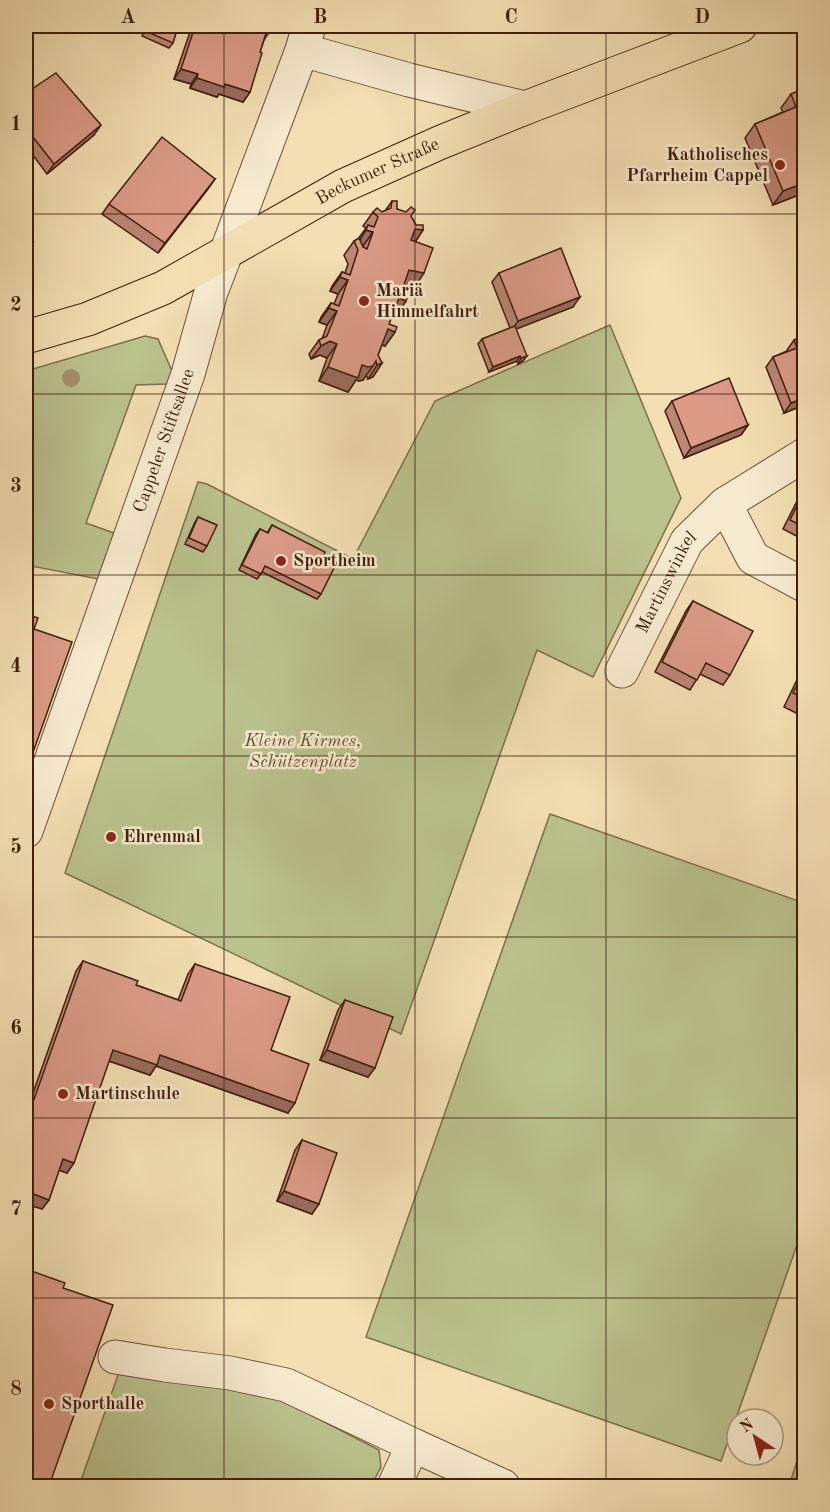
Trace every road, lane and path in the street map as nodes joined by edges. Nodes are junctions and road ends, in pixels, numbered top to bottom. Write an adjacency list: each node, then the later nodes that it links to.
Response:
1 (740, 26): 3 (main road, Beckumer Straße)
2 (305, 38): 3 (street, Cappeler Stiftsallee); 4 (street, Cappeler Stiftsallee)
3 (525, 108): 4 (main road, Beckumer Straße)
4 (226, 253): 5 (main road, Beckumer Straße); 10 (street, Cappeler Stiftsallee)
5 (26, 337)
6 (804, 455): 7 (street, Martinswinkel)
7 (725, 504): 8 (street); 9 (street, Martinswinkel)
8 (804, 585)
9 (622, 671)
10 (26, 831)
11 (115, 1356): 12 (street)
12 (413, 1445): 13 (street); 14 (street)
13 (394, 1486)
14 (503, 1486)

